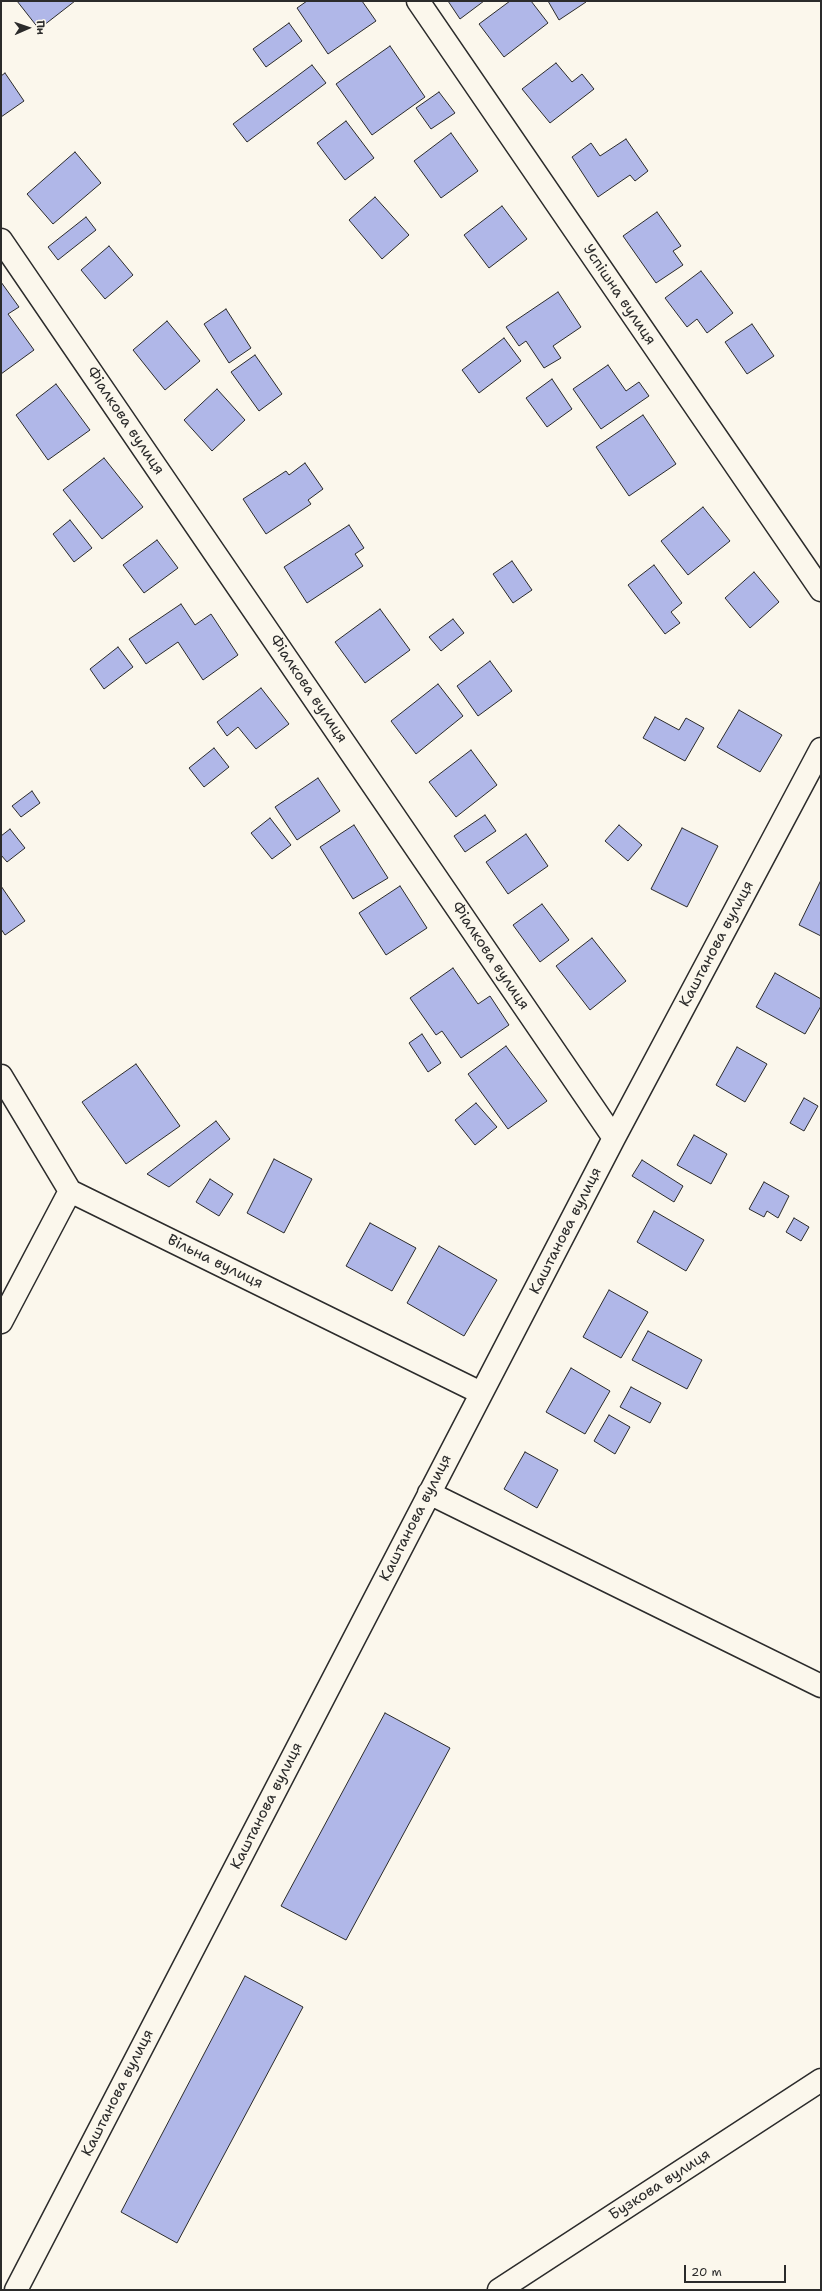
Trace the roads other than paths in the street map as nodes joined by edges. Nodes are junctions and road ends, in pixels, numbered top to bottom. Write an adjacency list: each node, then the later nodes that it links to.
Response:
1 (418, 1): 3 (street, Успішна вулиця)
2 (1, 240): 6 (street, Фіалкова вулиця)
3 (821, 590)
4 (821, 749): 6 (street, Каштанова вулиця)
5 (1, 1076): 7 (street)
6 (614, 1138): 9 (street, Каштанова вулиця)
7 (70, 1191): 8 (street); 9 (street, Вільна вулиця)
8 (1, 1322)
9 (481, 1393): 10 (street, Каштанова вулиця)
10 (429, 1493): 11 (street); 13 (street, Каштанова вулиця)
11 (821, 1686)
12 (821, 2080): 14 (street, Бузкова вулиця)
13 (16, 2290)
14 (499, 2290)

